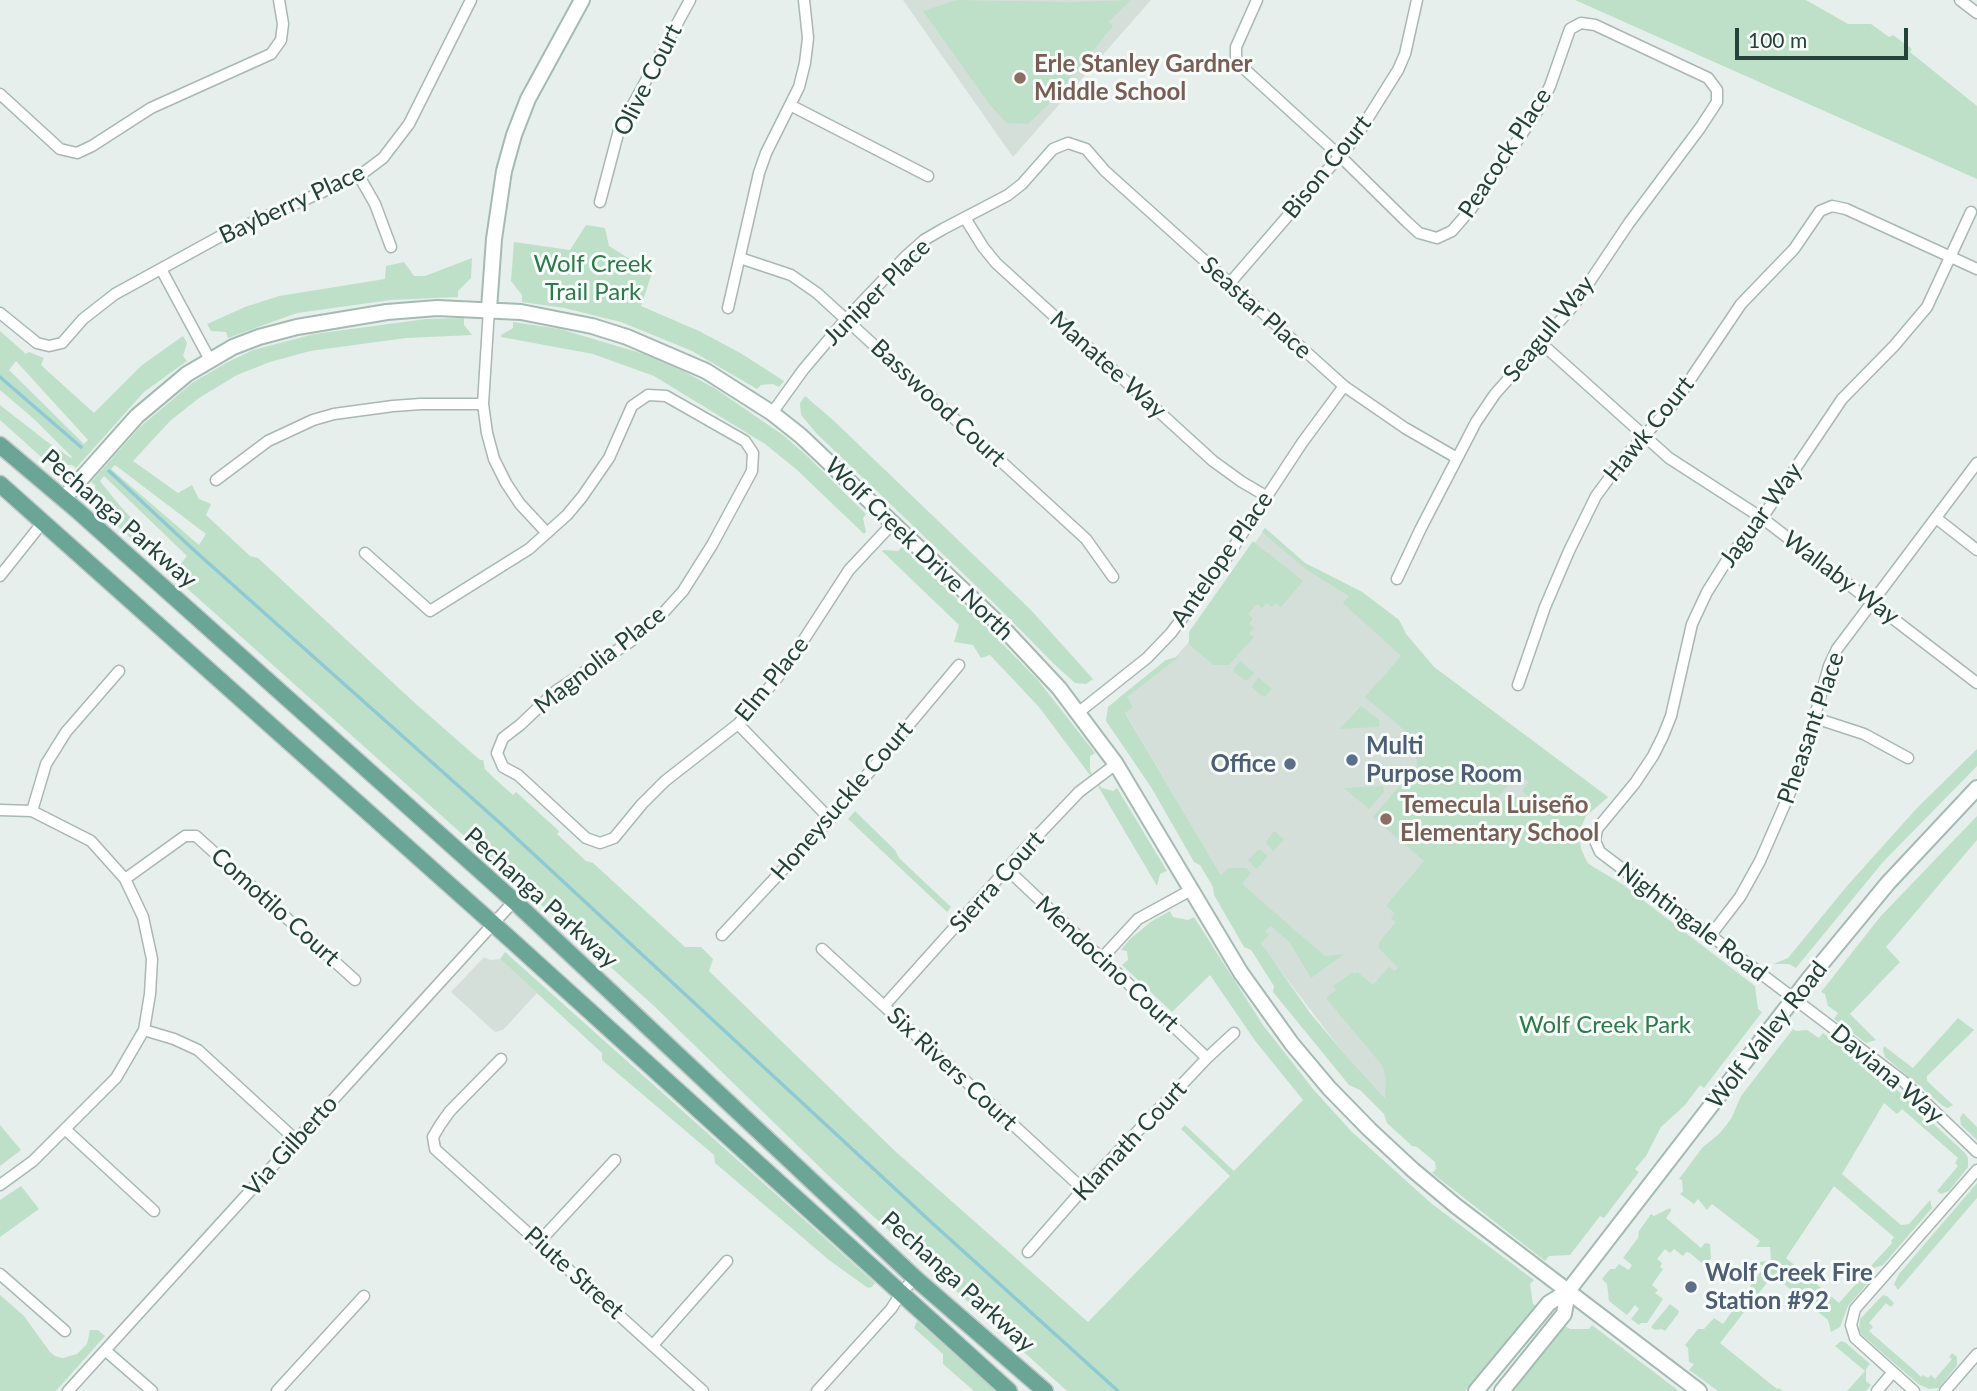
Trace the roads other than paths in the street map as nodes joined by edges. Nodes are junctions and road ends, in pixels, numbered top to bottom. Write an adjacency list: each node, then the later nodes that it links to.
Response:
1 (279, 0): 11 (street)
2 (471, 0): 15 (street, Bayberry Place)
3 (582, 0): 27 (street)
4 (690, 0): 17 (street, Olive Court)
5 (804, 0): 12 (street)
6 (1257, 0): 14 (street)
7 (1417, 0): 14 (street, Bison Court)
8 (1960, 0): 9 (street)
9 (1977, 13)
10 (1717, 90): 14 (street, Peacock Place); 30 (street, Seagull Way)
11 (0, 94)
12 (790, 105): 16 (street); 21 (street)
13 (1068, 143): 19 (street, Juniper Place); 25 (street, Seastar Place)
14 (1341, 156): 25 (street, Bison Court)
15 (359, 176): 20 (street); 23 (street, Bayberry Place)
16 (928, 176)
17 (600, 202)
18 (1971, 212): 22 (street, Jaguar Way)
19 (965, 218): 29 (street, Juniper Place); 41 (street, Manatee Way)
20 (391, 247)
21 (740, 258): 26 (street); 29 (street, Basswood Court)
22 (1951, 258): 24 (street); 35 (street, Hawk Court); 43 (street, Jaguar Way)
23 (161, 269): 28 (street, Bayberry Place); 31 (street)
24 (1977, 269)
25 (1229, 284): 32 (street, Seastar Place)
26 (728, 308)
27 (489, 309): 31 (street, Wolf Creek Drive North); 33 (street); 34 (street, Wolf Creek Drive North)
28 (0, 313)
29 (846, 319): 34 (street, Juniper Place); 51 (street, Basswood Court)
30 (1541, 344): 35 (street, Wallaby Way); 37 (street, Seagull Way)
31 (210, 360): 42 (street, Wolf Creek Drive North)
32 (1344, 386): 37 (street, Seastar Place); 41 (street, Antelope Place)
33 (484, 404): 39 (street); 47 (street)
34 (772, 413): 46 (street, Wolf Creek Drive North)
35 (1644, 437): 43 (street, Wallaby Way); 57 (street, Hawk Court)
36 (0, 445): 42 (main road, Pechanga Parkway)
37 (1457, 458): 52 (street, Seagull Way)
38 (1977, 463): 44 (street, Pheasant Place)
39 (216, 480)
40 (0, 484): 45 (main road, Pechanga Parkway)
41 (1266, 496): 58 (street, Antelope Place)
42 (63, 499): 45 (main road); 72 (main road, Pechanga Parkway)
43 (1762, 518): 53 (street, Wallaby Way); 67 (street, Jaguar Way)
44 (1936, 518): 48 (street); 53 (street, Pheasant Place)
45 (43, 522): 50 (street); 73 (main road, Pechanga Parkway)
46 (893, 523): 58 (street, Wolf Creek Drive North); 60 (street, Elm Place)
47 (547, 533): 49 (street); 68 (street, Magnolia Place)
48 (1977, 550)
49 (365, 553)
50 (0, 576)
51 (1114, 577)
52 (1397, 579)
53 (1871, 602): 56 (street, Wallaby Way); 59 (street, Pheasant Place)
54 (958, 665): 66 (street, Honeysuckle Court)
55 (119, 671): 65 (street)
56 (1977, 683)
57 (1518, 685)
58 (1079, 712): 62 (street, Wolf Creek Drive North)
59 (1815, 718): 61 (street); 75 (street, Pheasant Place)
60 (738, 723): 66 (street); 68 (street, Elm Place)
61 (1908, 758)
62 (1116, 764): 69 (street, Sierra Court); 71 (street, Wolf Creek Drive North)
63 (1977, 788): 79 (street, Wolf Valley Road)
64 (0, 810): 65 (street)
65 (32, 811): 70 (street)
66 (830, 819): 74 (street, Honeysuckle Court)
67 (1595, 841): 75 (street, Nightingale Road)
68 (600, 843)
69 (1008, 870): 77 (street, Mendocino Court); 80 (street, Sierra Court)
70 (125, 879): 78 (street, Comotilo Court); 81 (street)
71 (1191, 890): 77 (street); 99 (street, Wolf Creek Drive North)
72 (514, 901): 73 (street, Via Gilberto); 97 (main road, Pechanga Parkway)
73 (492, 924): 86 (street, Via Gilberto); 98 (main road, Pechanga Parkway)
74 (722, 935)
75 (1710, 936): 79 (street, Nightingale Road)
76 (822, 948): 80 (street, Six Rivers Court)
77 (1101, 958): 83 (street, Mendocino Court)
78 (355, 980)
79 (1794, 999): 87 (street, Daviana Way); 99 (street, Wolf Valley Road)
80 (884, 1006): 91 (street, Six Rivers Court)
81 (144, 1030): 85 (street); 86 (street)
82 (1234, 1033): 83 (street, Klamath Court)
83 (1206, 1058): 91 (street, Klamath Court)
84 (501, 1059): 93 (street, Piute Street)
85 (66, 1130): 90 (street); 92 (street)
86 (296, 1140): 103 (street, Via Gilberto)
87 (1977, 1152)
88 (615, 1160): 93 (street)
89 (1977, 1170): 105 (street)
90 (0, 1185)
91 (1083, 1189): 94 (street, Klamath Court)
92 (154, 1211)
93 (539, 1242): 102 (street, Piute Street)
94 (1028, 1252)
95 (727, 1261): 102 (street)
96 (0, 1274): 101 (street)
97 (915, 1279): 98 (street); 112 (main road, Pechanga Parkway)
98 (902, 1292): 110 (street); 111 (main road, Pechanga Parkway)
99 (1568, 1292): 113 (street, Wolf Valley Road); 114 (street, Wolf Valley Road); 115 (street, Wolf Creek Drive North)
100 (364, 1296): 108 (street)
101 (65, 1331)
102 (653, 1345): 109 (street, Piute Street)
103 (106, 1351): 106 (street, Via Gilberto); 107 (street)
104 (1977, 1354): 118 (street)
105 (1893, 1372): 116 (street); 117 (street)
106 (68, 1391)
107 (152, 1391)
108 (277, 1391)
109 (703, 1391)
110 (817, 1391)
111 (1009, 1391)
112 (1045, 1391)
113 (1476, 1391)
114 (1502, 1391)
115 (1699, 1391)
116 (1877, 1391)
117 (1914, 1391)
118 (1945, 1391)

